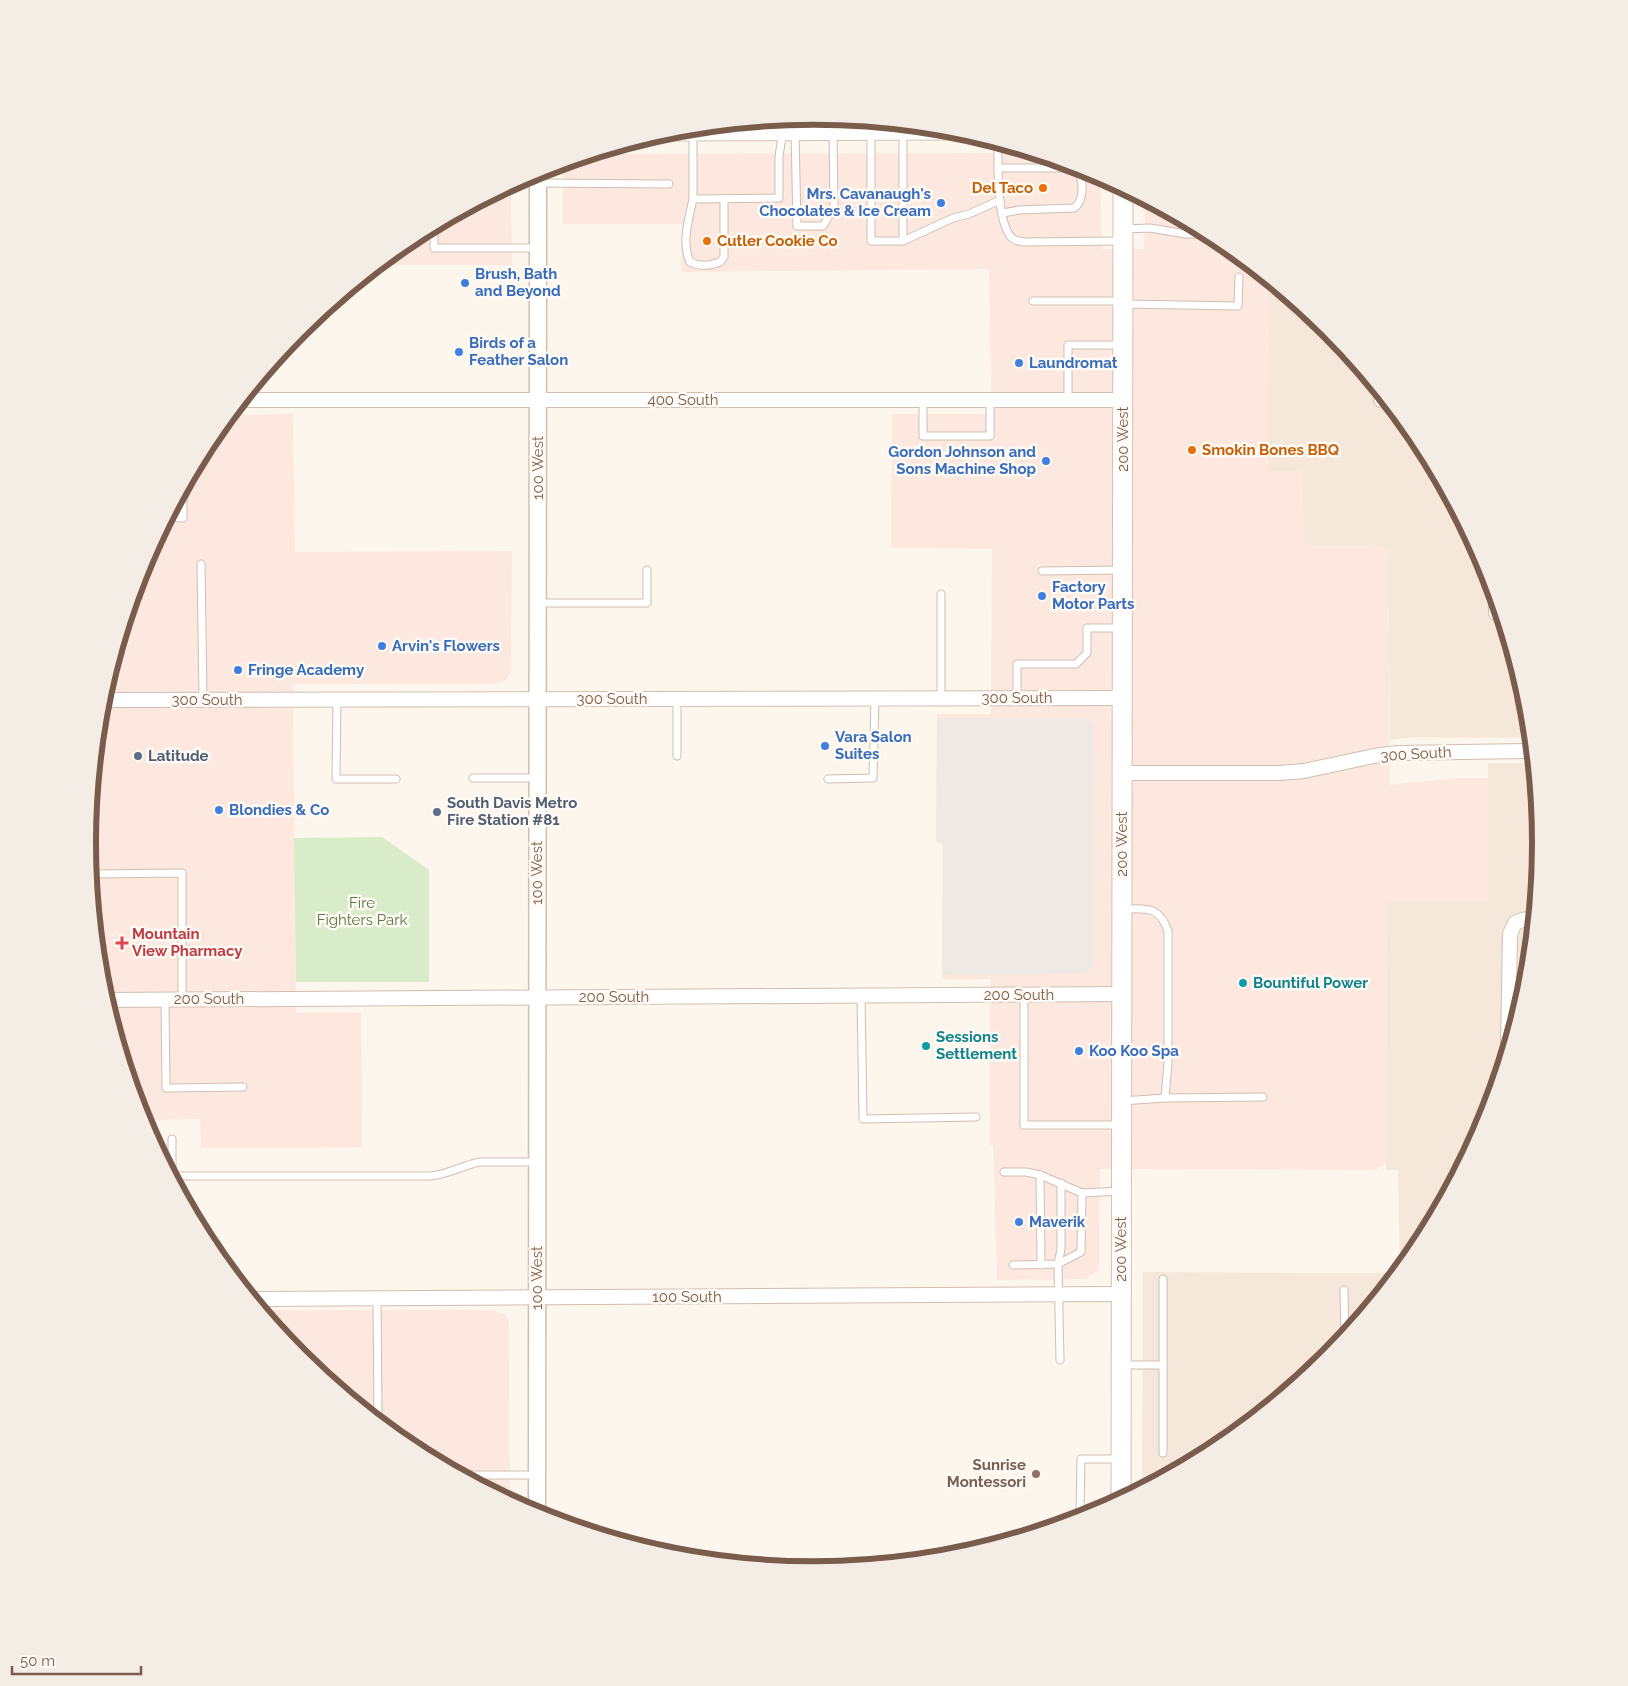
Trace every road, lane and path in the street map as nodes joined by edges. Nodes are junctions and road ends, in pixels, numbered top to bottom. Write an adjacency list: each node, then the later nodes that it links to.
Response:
1 (787, 127): 2 (main road); 5 (main road); 5 (lane); 17 (lane)
2 (747, 129)
3 (898, 130): 6 (main road)
4 (903, 130): 23 (lane)
5 (833, 131): 6 (main road)
6 (871, 131): 23 (lane)
7 (693, 136): 16 (lane)
8 (998, 150): 9 (lane)
9 (998, 168): 10 (lane); 18 (lane)
10 (1058, 168)
11 (1080, 176): 19 (lane)
12 (546, 177): 14 (lane)
13 (538, 180): 24 (street, 100 West)
14 (669, 184)
15 (1123, 195): 22 (main road, 200 West)
16 (693, 199): 17 (lane); 17 (lane)
17 (724, 199)
18 (1000, 200): 19 (lane); 23 (lane)
19 (1003, 213): 22 (lane)
20 (434, 234): 24 (lane)
21 (1194, 234): 22 (lane)
22 (1123, 235): 27 (main road, 200 West)
23 (903, 240)
24 (538, 248): 30 (street, 100 West)
25 (1239, 277): 27 (lane)
26 (1033, 301): 27 (lane)
27 (1123, 302): 28 (main road, 200 West)
28 (1123, 346): 33 (lane); 34 (main road, 200 West)
29 (250, 400): 30 (street, 400 South)
30 (538, 400): 31 (street, 400 South); 42 (street, 100 West)
31 (923, 400): 32 (street, 400 South); 32 (lane)
32 (990, 400): 33 (street, 400 South)
33 (1068, 400): 34 (street, 400 South)
34 (1123, 400): 39 (main road, 200 West)
35 (183, 501): 36 (lane)
36 (174, 517)
37 (201, 564): 51 (lane)
38 (647, 570): 42 (lane)
39 (1123, 570): 40 (lane); 43 (main road, 200 West)
40 (1042, 571)
41 (941, 594): 44 (lane)
42 (537, 603): 47 (street, 100 West)
43 (1122, 628): 45 (lane); 46 (main road, 200 West)
44 (941, 698): 45 (street, 300 South); 49 (street, 300 South)
45 (1016, 698): 46 (street, 300 South)
46 (1122, 698): 55 (main road, 200 West)
47 (537, 699): 48 (street, 300 South); 52 (street, 300 South); 57 (street, 100 West)
48 (677, 699): 49 (street, 300 South); 54 (lane)
49 (875, 699): 59 (lane)
50 (111, 700): 51 (street, 300 South)
51 (203, 700): 52 (street, 300 South)
52 (337, 700): 58 (lane)
53 (1526, 751): 55 (street, 300 South)
54 (677, 756)
55 (1122, 773): 61 (main road, 200 West)
56 (473, 778): 57 (lane)
57 (537, 778): 66 (street, 100 West)
58 (396, 779)
59 (828, 779)
60 (97, 874): 67 (lane)
61 (1122, 909): 63 (main road, 200 West); 73 (lane)
62 (1528, 919): 70 (street)
63 (1122, 994): 64 (street, 200 South); 74 (main road, 200 West)
64 (1024, 995): 65 (street, 200 South); 76 (lane)
65 (861, 996): 66 (street, 200 South); 75 (lane)
66 (537, 997): 67 (street, 200 South); 78 (street, 100 West)
67 (182, 999): 69 (street, 200 South)
68 (114, 1000): 69 (street, 200 South)
69 (165, 1000): 71 (lane)
70 (1508, 1024)
71 (243, 1087)
72 (1263, 1097): 73 (lane)
73 (1165, 1098): 74 (lane)
74 (1122, 1101): 76 (main road, 200 West)
75 (976, 1116)
76 (1122, 1125): 84 (main road, 200 West)
77 (172, 1139): 79 (lane)
78 (537, 1162): 82 (lane); 93 (street, 100 West)
79 (172, 1164)
80 (1004, 1172): 81 (lane)
81 (1040, 1175): 83 (lane); 88 (lane)
82 (178, 1176)
83 (1061, 1183): 85 (lane); 86 (lane)
84 (1122, 1191): 85 (lane); 91 (main road, 200 West)
85 (1082, 1192): 86 (lane)
86 (1058, 1264): 88 (lane); 92 (lane)
87 (1013, 1265): 88 (lane)
88 (1041, 1265)
89 (1164, 1279): 99 (lane)
90 (1344, 1290): 96 (lane)
91 (1122, 1294): 92 (street, 100 South); 98 (main road, 200 West)
92 (1059, 1295): 93 (street, 100 South); 97 (lane)
93 (537, 1297): 94 (street, 100 South); 104 (street, 100 West)
94 (377, 1298): 95 (street, 100 South); 100 (lane)
95 (260, 1299)
96 (1345, 1326)
97 (1060, 1360)
98 (1121, 1365): 99 (lane); 102 (main road, 200 West)
99 (1164, 1365): 101 (lane)
100 (378, 1413)
101 (1163, 1453)
102 (1121, 1459): 105 (main road, 200 West); 107 (lane)
103 (474, 1475): 104 (lane)
104 (536, 1475): 106 (street, 100 West)
105 (1121, 1492)
106 (536, 1505)
107 (1080, 1509)

